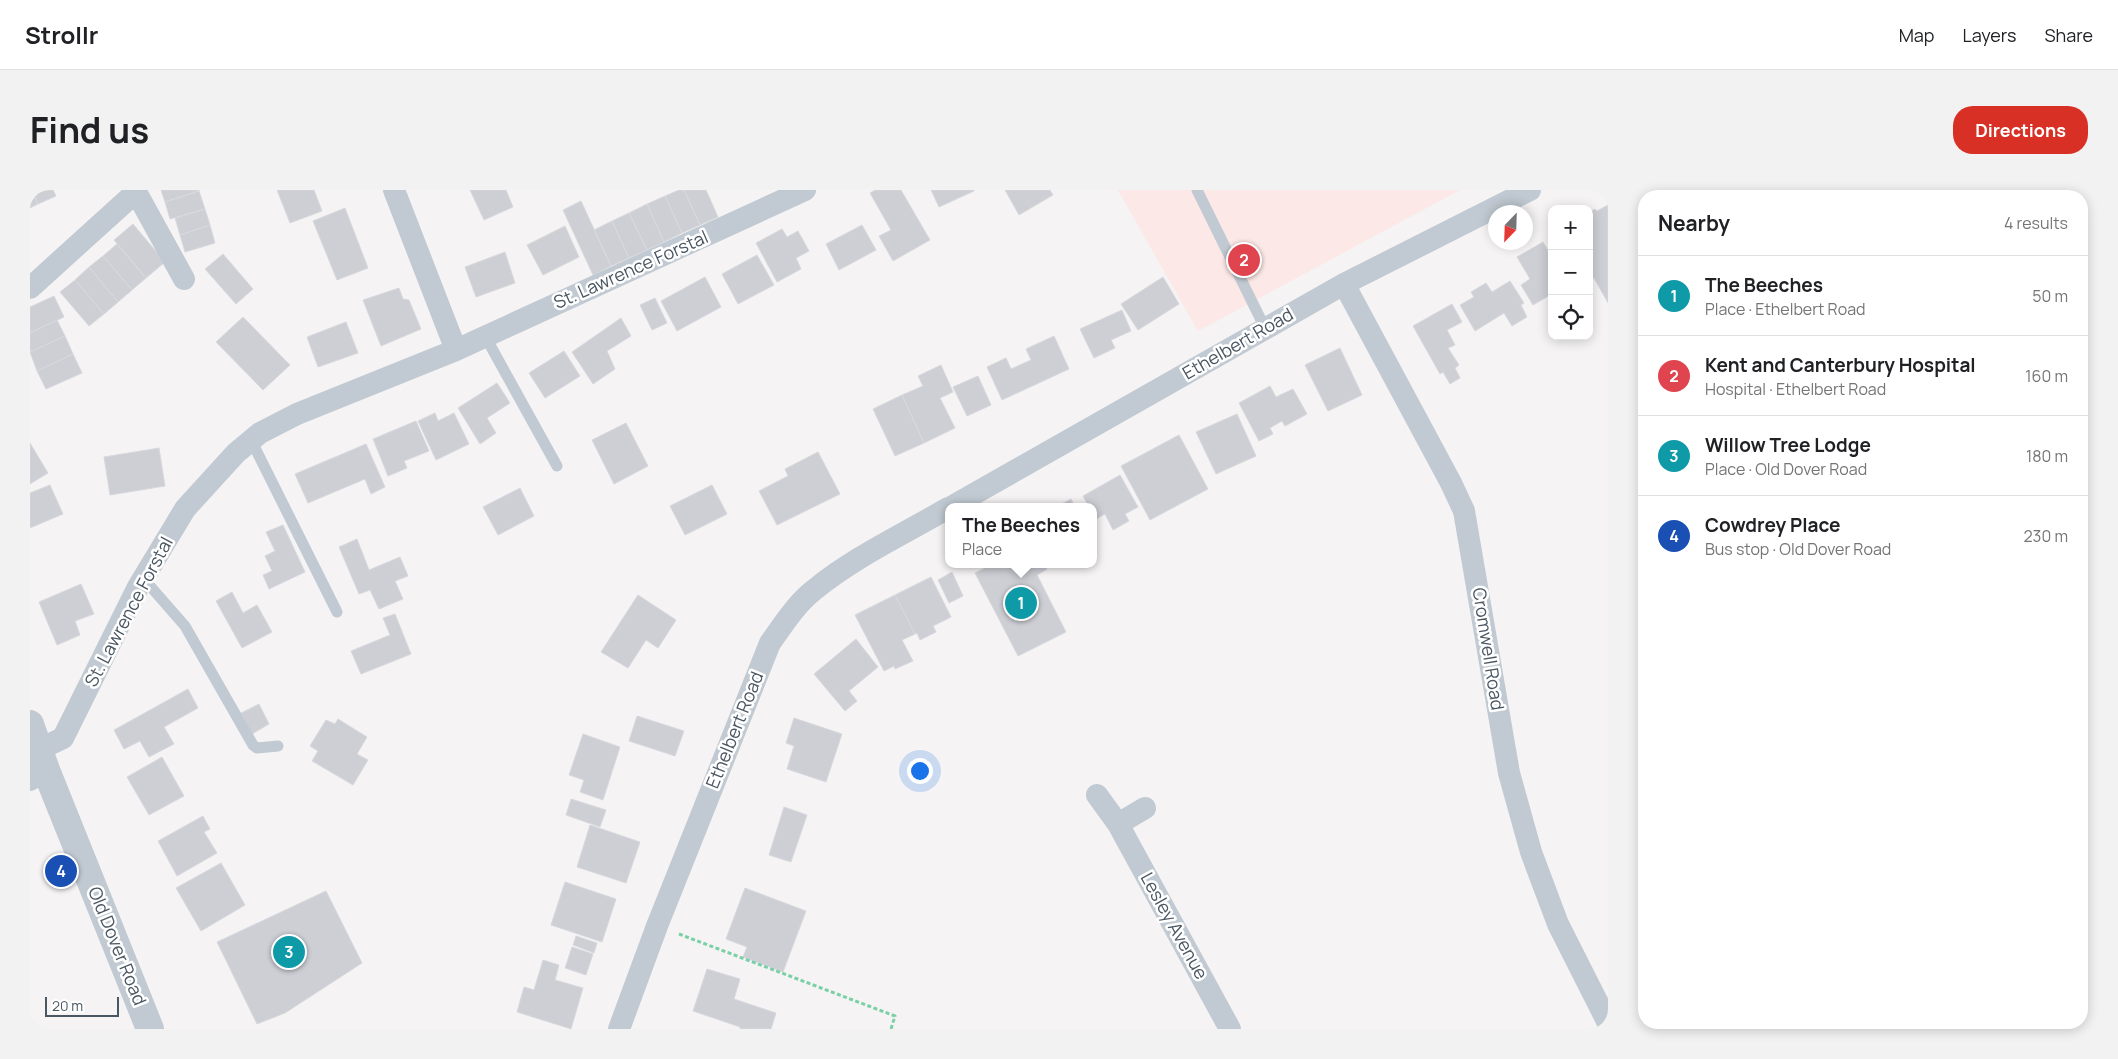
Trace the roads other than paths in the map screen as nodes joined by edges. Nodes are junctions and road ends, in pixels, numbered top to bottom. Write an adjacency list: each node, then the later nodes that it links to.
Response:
1 (394, 190): 11 (street)
2 (805, 190): 10 (street, St. Lawrence Forstal)
3 (1197, 190): 9 (lane)
4 (1530, 190): 7 (street, Ethelbert Road)
5 (135, 191): 6 (street); 8 (street)
6 (184, 279)
7 (1344, 284): 9 (street, Ethelbert Road); 24 (street, Cromwell Road)
8 (30, 288)
9 (1265, 328): 14 (street, Ethelbert Road)
10 (485, 336): 11 (street, St. Lawrence Forstal); 13 (lane)
11 (456, 350): 12 (street, St. Lawrence Forstal)
12 (251, 440): 16 (street, St. Lawrence Forstal); 17 (lane)
13 (557, 466)
14 (959, 503)
15 (945, 511): 26 (street, Ethelbert Road)
16 (143, 578): 19 (lane); 20 (street, St. Lawrence Forstal)
17 (337, 612)
18 (30, 724): 20 (street, Old Dover Road)
19 (278, 746)
20 (39, 767): 25 (street, Old Dover Road)
21 (1097, 795): 23 (street, Lesley Avenue)
22 (1146, 808): 23 (street)
23 (1118, 824): 27 (street, Lesley Avenue)
24 (1608, 1024)
25 (150, 1029)
26 (619, 1029)
27 (1230, 1029)

